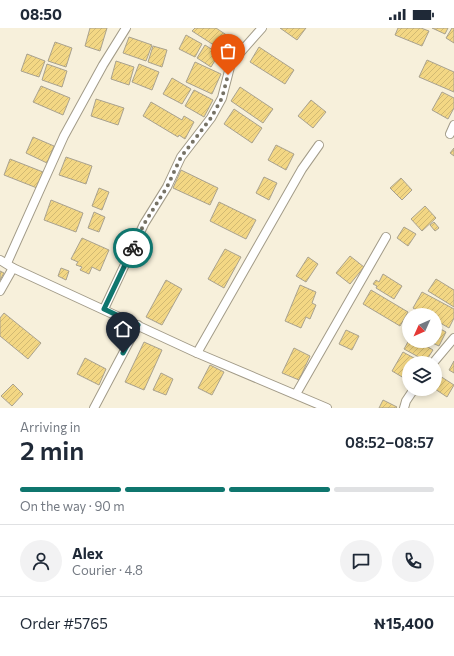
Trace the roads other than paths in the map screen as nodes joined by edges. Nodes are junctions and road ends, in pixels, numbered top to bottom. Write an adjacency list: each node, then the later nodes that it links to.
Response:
1 (126, 28): 7 (street)
2 (262, 28): 9 (street)
3 (454, 126): 4 (street)
4 (450, 134)
5 (319, 144): 12 (street)
6 (386, 237): 14 (street)
7 (7, 263): 8 (street); 9 (street)
8 (0, 291)
9 (104, 309): 10 (street)
10 (138, 325): 12 (street); 16 (street)
11 (454, 338): 13 (street)
12 (197, 353): 14 (street)
13 (439, 356)
14 (296, 394): 17 (street)
15 (409, 396): 18 (street)
16 (94, 408)
17 (327, 408)
18 (404, 408)

